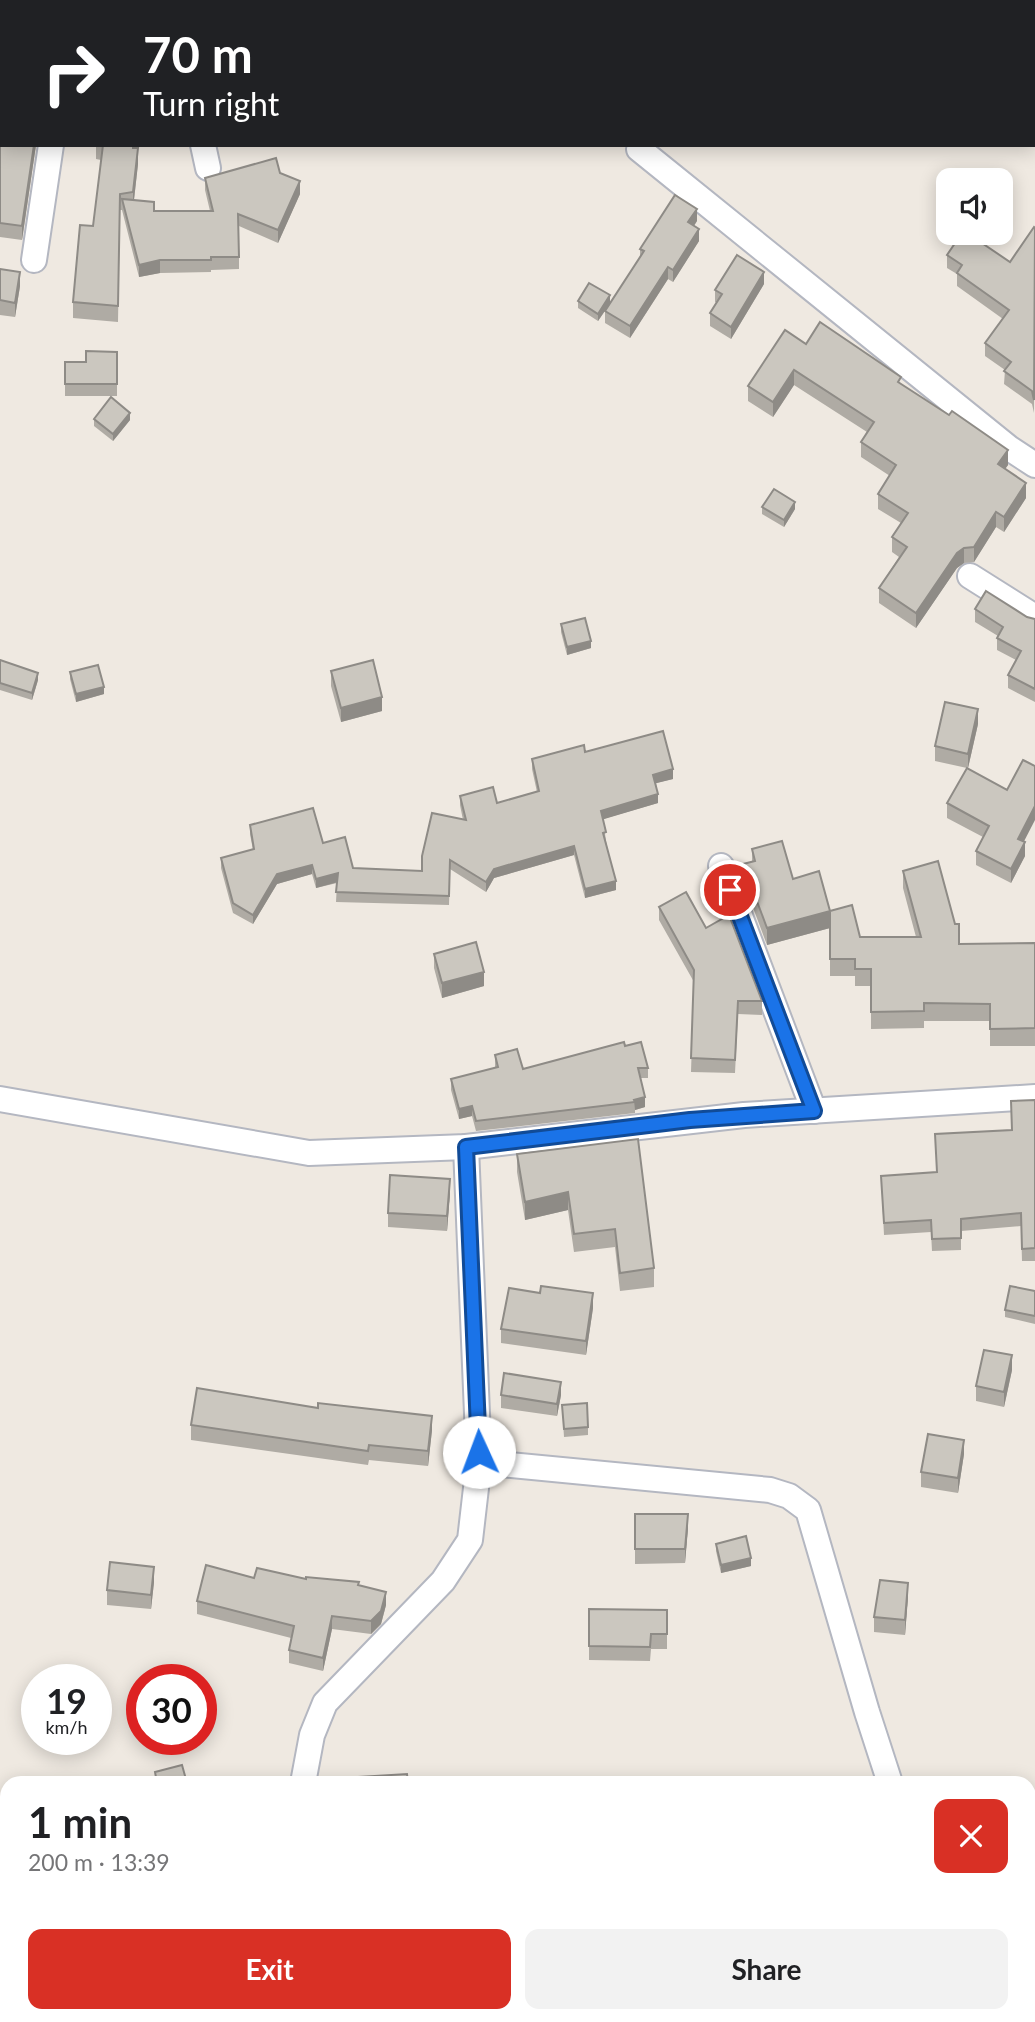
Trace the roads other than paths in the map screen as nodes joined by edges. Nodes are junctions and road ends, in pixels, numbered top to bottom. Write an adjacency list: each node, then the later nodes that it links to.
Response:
1 (51, 147): 3 (street)
2 (639, 149): 4 (street)
3 (34, 260)
4 (1035, 465)
5 (970, 576): 6 (street)
6 (1035, 617)
7 (721, 866): 10 (street)
8 (1035, 1097): 10 (street)
9 (0, 1099): 11 (street)
10 (814, 1111): 11 (street)
11 (466, 1147): 12 (street)
12 (479, 1462): 13 (street); 14 (street)
13 (304, 1776)
14 (888, 1776)

